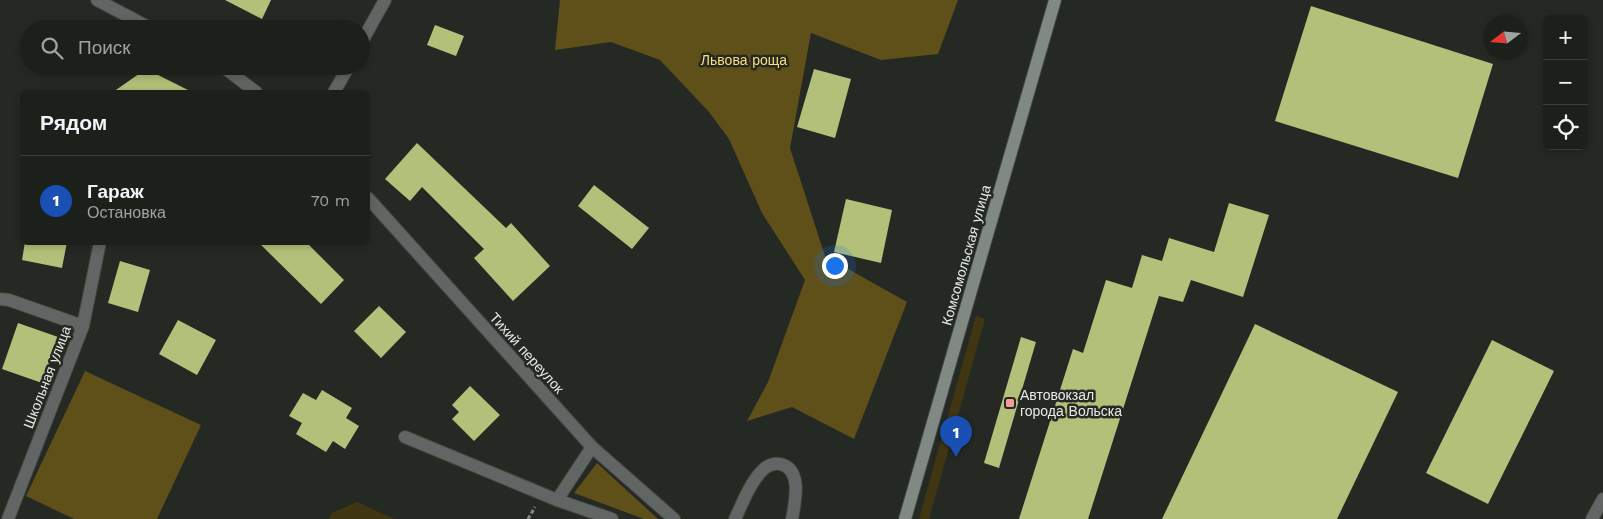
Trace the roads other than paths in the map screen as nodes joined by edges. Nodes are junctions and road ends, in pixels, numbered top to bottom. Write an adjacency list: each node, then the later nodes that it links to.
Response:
1 (98, 0): 4 (street)
2 (385, 0): 5 (street)
3 (1055, 0): 23 (main road, Комсомольская улица)
4 (135, 20)
5 (370, 27)
6 (234, 75): 8 (street)
7 (344, 75): 9 (street)
8 (253, 90)
9 (335, 90)
10 (370, 200): 15 (street, Тихий переулок)
11 (99, 245): 13 (street, Школьная улица)
12 (0, 299): 13 (street)
13 (82, 326): 18 (street, Школьная улица)
14 (405, 437): 16 (street)
15 (592, 448): 16 (street); 20 (street, Тихий переулок)
16 (557, 500): 19 (street)
17 (1603, 500): 24 (street)
18 (8, 519)
19 (612, 519)
20 (674, 519)
21 (735, 519): 22 (street)
22 (792, 519)
23 (905, 519)
24 (1592, 519)

